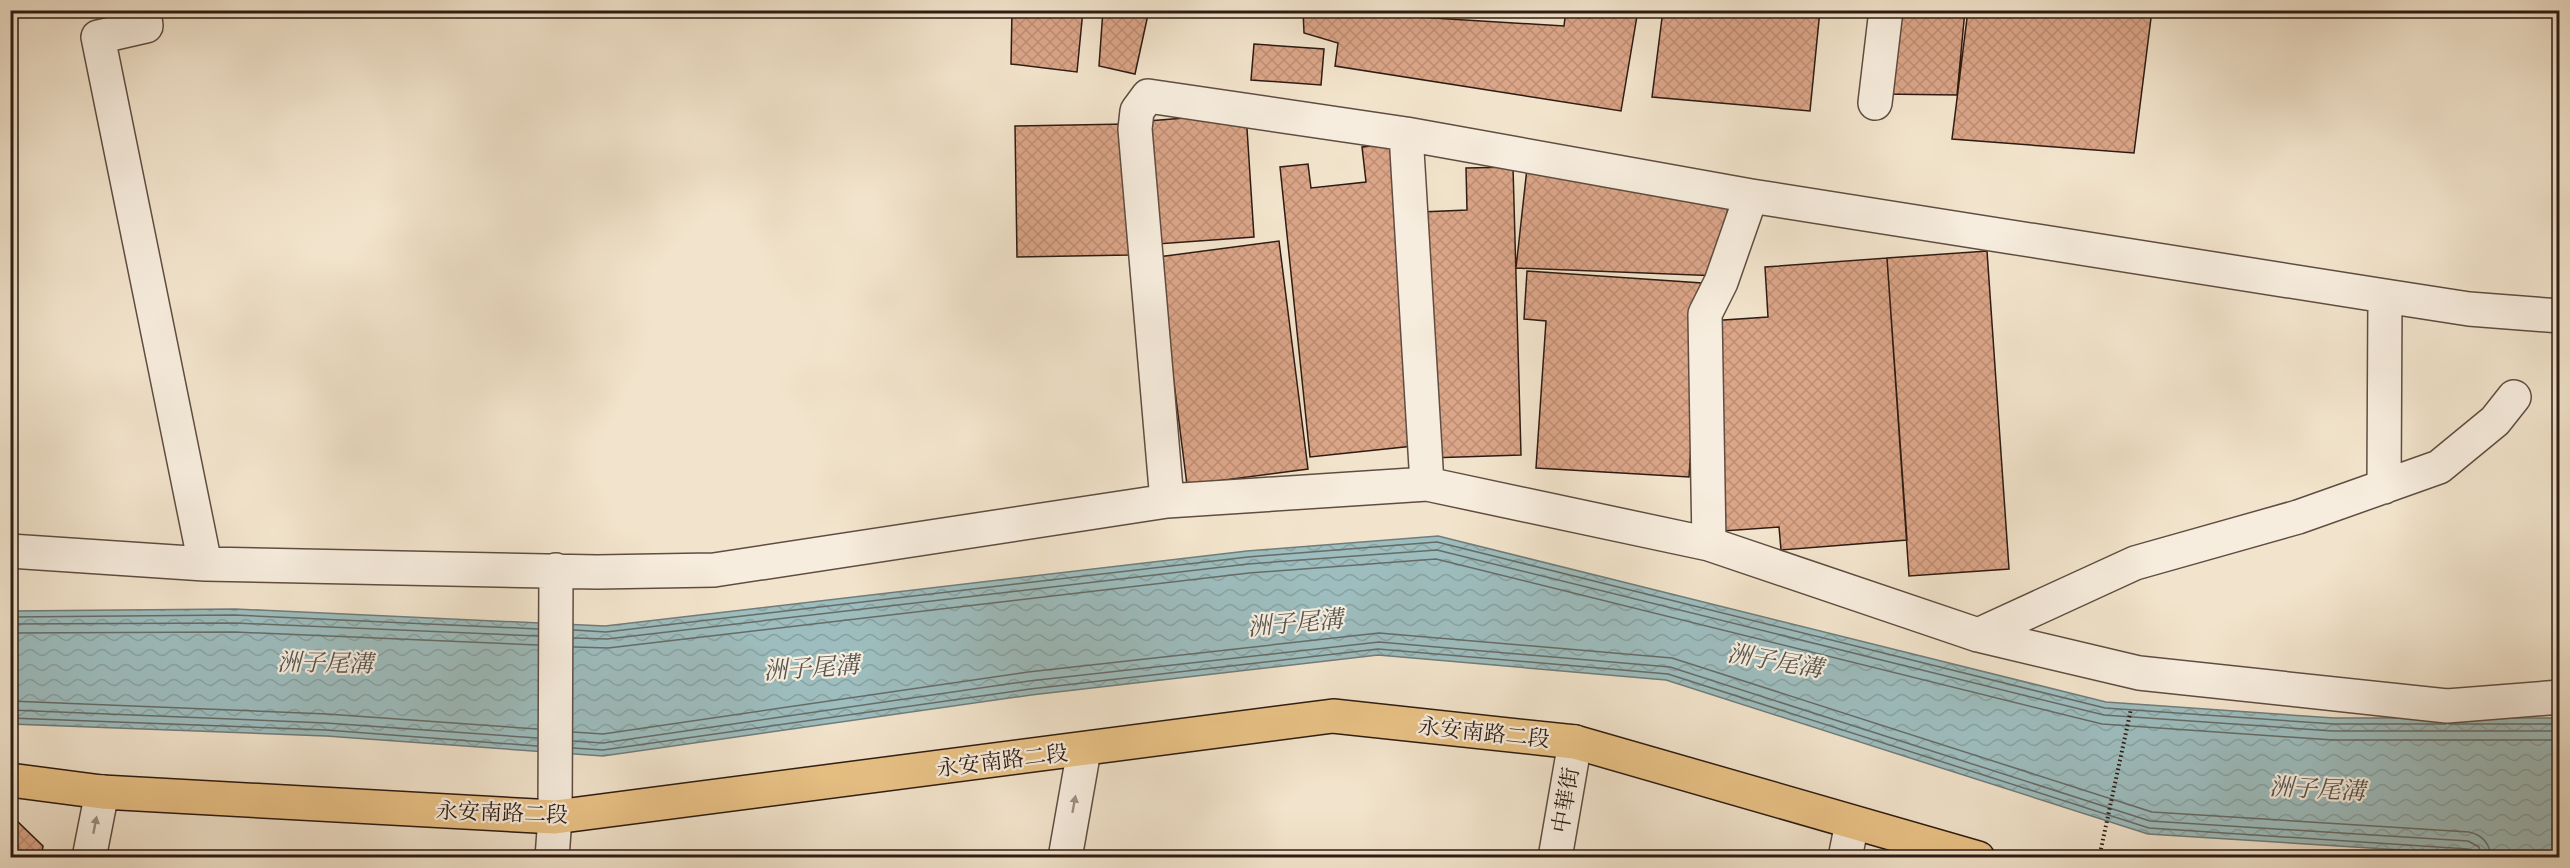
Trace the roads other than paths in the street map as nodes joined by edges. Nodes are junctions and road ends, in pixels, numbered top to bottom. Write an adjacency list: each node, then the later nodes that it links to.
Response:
1 (144, 10): 14 (street)
2 (1886, 10): 3 (street)
3 (1875, 103)
4 (1406, 134): 5 (street); 9 (street); 11 (street)
5 (1751, 196): 6 (street); 12 (street)
6 (2385, 296): 7 (street); 10 (street)
7 (2559, 316)
8 (2514, 397): 10 (street)
9 (1427, 484): 11 (street); 12 (street)
10 (2384, 487): 16 (street)
11 (1167, 501): 15 (street)
12 (1709, 544): 16 (street)
13 (10, 551): 14 (street)
14 (205, 564): 15 (street)
15 (556, 570): 22 (street)
16 (1978, 634): 17 (street)
17 (2559, 697)
18 (1575, 741): 19 (main road, 永安南路二段); 23 (main road, 永安南路二段); 27 (street, 中華街)
19 (1084, 750): 22 (main road, 永安南路二段); 26 (street, one-way to 19)
20 (10, 780): 21 (main road, 永安南路二段)
21 (102, 792): 22 (main road, 永安南路二段); 24 (street, one-way to 21)
22 (555, 817): 25 (street)
23 (1852, 823): 28 (street); 29 (main road, 永安南路二段)
24 (89, 858)
25 (552, 858)
26 (1065, 858)
27 (1555, 858)
28 (1845, 858)
29 (1978, 858)

